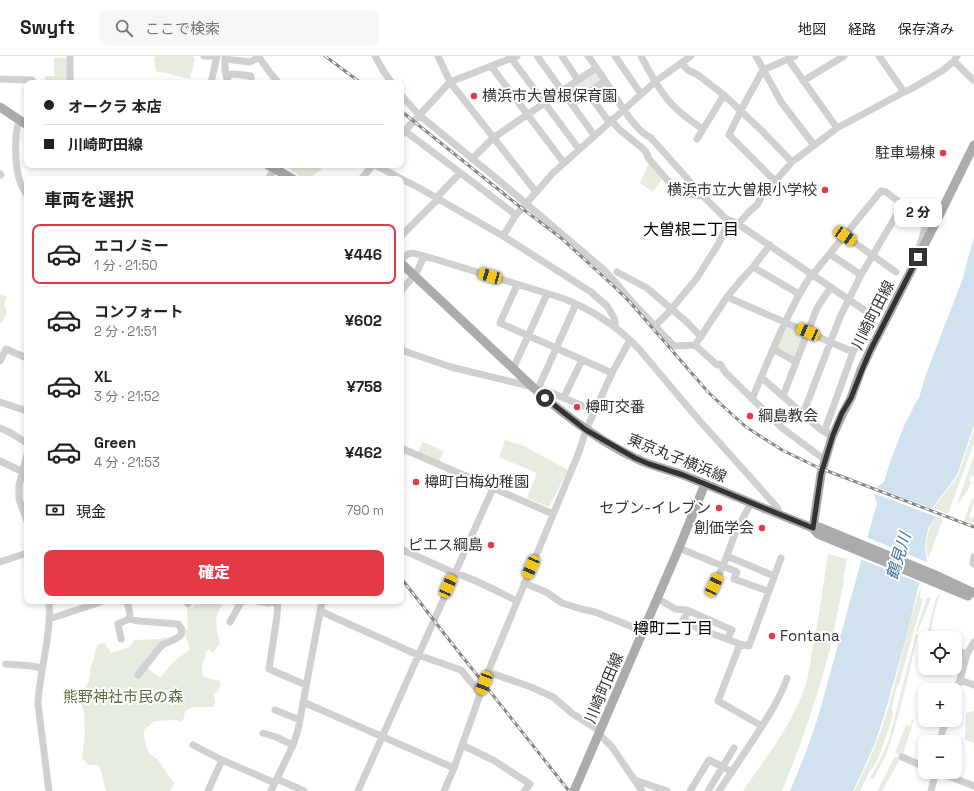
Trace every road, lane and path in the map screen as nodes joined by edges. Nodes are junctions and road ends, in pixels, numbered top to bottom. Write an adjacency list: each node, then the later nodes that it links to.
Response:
1 (70, 56): 28 (street)
2 (204, 56): 3 (street)
3 (212, 56)
4 (217, 56): 29 (street)
5 (375, 56): 33 (street)
6 (438, 56): 39 (street)
7 (537, 56): 40 (street)
8 (562, 56): 34 (street)
9 (588, 56): 23 (street)
10 (615, 56): 43 (street)
11 (641, 56): 37 (street)
12 (756, 56): 24 (street)
13 (844, 56): 38 (street)
14 (879, 56): 41 (street)
15 (225, 57): 16 (street); 25 (street)
16 (259, 57): 32 (street)
17 (514, 57): 22 (street); 46 (street)
18 (689, 57): 21 (street)
19 (791, 58): 24 (street); 38 (street)
20 (956, 59): 35 (street); 41 (street)
21 (681, 63): 37 (street); 44 (street)
22 (491, 66): 39 (street); 52 (street)
23 (596, 68): 34 (street); 36 (street)
24 (763, 70): 50 (street); 63 (street)
25 (226, 75): 30 (street); 31 (street)
26 (0, 79): 27 (street)
27 (32, 80)
28 (70, 80)
29 (212, 80)
30 (228, 80)
31 (251, 80)
32 (276, 80)
33 (390, 80)
34 (578, 80): 40 (street)
35 (973, 80)
36 (605, 81): 42 (street); 49 (street)
37 (656, 81): 43 (street); 57 (street)
38 (804, 81): 55 (street)
39 (450, 82): 51 (street); 60 (street)
40 (562, 91): 46 (street); 47 (street)
41 (904, 92): 55 (street)
42 (588, 93): 47 (street); 53 (street)
43 (640, 94): 49 (street)
44 (724, 95): 50 (street); 57 (street)
45 (404, 98): 51 (street)
46 (544, 103): 52 (street); 66 (street)
47 (572, 104): 59 (street)
48 (0, 107): 54 (main road)
49 (624, 109): 53 (street); 61 (street)
50 (741, 110): 68 (street); 78 (street)
51 (419, 115): 56 (street); 67 (street)
52 (528, 115): 60 (street); 69 (street)
53 (610, 121): 59 (street); 65 (street)
54 (23, 123): 79 (street)
55 (837, 128): 63 (street)
56 (404, 129)
57 (703, 129): 62 (street)
58 (404, 132): 73 (street)
59 (594, 135): 66 (street)
60 (493, 138): 67 (street); 80 (street)
61 (651, 138): 65 (street); 81 (street)
62 (697, 139)
63 (814, 145): 68 (street)
64 (974, 145): 96 (main road, 川崎町田線)
65 (641, 147): 81 (street)
66 (579, 149): 69 (street)
67 (472, 159): 83 (street)
68 (792, 162): 78 (street)
69 (564, 163): 80 (street)
70 (274, 168): 74 (main road)
71 (371, 168): 75 (street)
72 (380, 168): 76 (street)
73 (460, 173): 82 (street); 85 (street)
74 (288, 176)
75 (364, 176)
76 (395, 176)
77 (404, 181): 82 (street)
78 (775, 181): 87 (street)
79 (24, 190)
80 (536, 192): 83 (street)
81 (703, 196): 86 (street)
82 (437, 198): 88 (street); 89 (street)
83 (526, 203): 85 (street); 115 (street)
84 (903, 204): 90 (street); 93 (street); 96 (street)
85 (516, 216): 89 (street)
86 (729, 220): 87 (street); 112 (street)
87 (738, 224): 91 (street)
88 (404, 233)
89 (503, 236): 114 (street)
90 (845, 236): 92 (street); 93 (street)
91 (770, 245): 98 (street); 101 (street)
92 (830, 254): 101 (street); 102 (street)
93 (873, 255): 100 (street); 102 (street)
94 (424, 256): 95 (street); 103 (street); 104 (street)
95 (404, 257)
96 (918, 257): 143 (main road, 川崎町田線)
97 (404, 266): 103 (main road, 東京丸子横浜線)
98 (754, 267): 108 (street); 109 (street)
99 (617, 272): 112 (street)
100 (896, 272)
101 (813, 274): 105 (street); 108 (street)
102 (862, 275): 110 (street)
103 (414, 276): 106 (street); 130 (main road, 東京丸子横浜線)
104 (517, 285): 107 (street); 117 (street)
105 (831, 286): 110 (street); 116 (street)
106 (404, 288)
107 (547, 294): 111 (street); 117 (street)
108 (799, 294): 113 (street)
109 (727, 297): 113 (street); 118 (street)
110 (850, 299): 120 (street); 125 (street)
111 (576, 304): 114 (street); 122 (street)
112 (672, 309): 115 (street); 118 (street)
113 (785, 322): 116 (street); 123 (street)
114 (615, 326): 119 (street)
115 (655, 326): 121 (street)
116 (808, 332): 120 (street); 129 (street)
117 (528, 336): 122 (street); 130 (street)
118 (702, 337): 121 (street)
119 (630, 340): 131 (street); 155 (street)
120 (830, 342): 125 (street); 140 (street)
121 (696, 345): 136 (street)
122 (556, 348): 127 (street); 133 (street)
123 (773, 349): 129 (street); 132 (street)
124 (404, 351): 133 (street)
125 (853, 352): 143 (street)
126 (24, 357): 128 (street)
127 (582, 360): 131 (street); 135 (street)
128 (0, 361)
129 (796, 362): 134 (street)
130 (513, 369): 133 (main road, 東京丸子横浜線)
131 (612, 373): 139 (street)
132 (761, 377): 134 (street); 136 (street)
133 (535, 389): 135 (street); 142 (main road, 東京丸子横浜線)
134 (782, 396): 140 (street)
135 (564, 397): 139 (street)
136 (752, 399): 146 (street)
137 (0, 402): 138 (street)
138 (24, 411)
139 (595, 411): 142 (street)
140 (803, 414): 143 (street)
141 (0, 428): 144 (street)
142 (586, 430): 150 (main road, 東京丸子横浜線); 154 (street)
143 (829, 435): 146 (main road, 川崎町田線)
144 (24, 441)
145 (404, 449): 151 (street)
146 (826, 459): 156 (main road, 川崎町田線)
147 (0, 461): 148 (street)
148 (24, 473)
149 (24, 475): 153 (street)
150 (705, 484): 152 (main road, 東京丸子横浜線); 157 (main road, 川崎町田線)
151 (493, 488): 154 (street); 166 (street)
152 (751, 503): 155 (main road, 東京丸子横浜線); 160 (street)
153 (24, 509)
154 (552, 514): 169 (street)
155 (778, 514): 156 (main road, 東京丸子横浜線)
156 (817, 530): 168 (main road, 東京丸子横浜線)
157 (679, 548): 165 (street); 173 (main road, 川崎町田線)
158 (404, 550): 166 (street)
159 (24, 554): 163 (street)
160 (726, 556): 165 (street); 167 (street)
161 (974, 557): 164 (street)
162 (781, 558): 167 (street)
163 (0, 562)
164 (974, 564)
165 (723, 566): 170 (street); 171 (street)
166 (454, 573): 175 (street); 194 (street)
167 (774, 576): 171 (street)
168 (939, 580): 172 (main road, 東京丸子横浜線); 174 (main road, 東京丸子横浜線)
169 (524, 583): 175 (street); 187 (street)
170 (714, 585)
171 (768, 592): 191 (street)
172 (974, 593)
173 (657, 598): 183 (street); 187 (main road, 川崎町田線)
174 (974, 598)
175 (517, 601): 197 (street)
176 (49, 604): 184 (street)
177 (95, 604): 184 (street)
178 (128, 604): 185 (street)
179 (240, 604): 186 (street)
180 (278, 604): 202 (street)
181 (321, 604): 182 (street)
182 (320, 611): 194 (street); 202 (street)
183 (689, 611): 189 (street); 189 (street)
184 (49, 619): 196 (street)
185 (129, 619): 188 (street); 198 (street)
186 (230, 622)
187 (643, 631): 210 (main road, 川崎町田線)
188 (121, 639)
189 (727, 639): 191 (street)
190 (974, 642): 193 (street)
191 (740, 644): 208 (street)
192 (962, 652): 193 (street)
193 (967, 654): 200 (street)
194 (418, 655): 204 (street); 211 (street)
195 (6, 664): 196 (street)
196 (42, 668): 227 (street)
197 (488, 672): 204 (street); 210 (street)
198 (138, 675)
199 (787, 678): 208 (street)
200 (960, 680): 201 (street); 203 (street)
201 (958, 683)
202 (306, 685): 205 (street)
203 (974, 685)
204 (480, 693): 214 (street)
205 (303, 702): 207 (street); 211 (street)
206 (275, 710): 207 (street)
207 (300, 720): 213 (street)
208 (762, 726): 221 (street)
209 (263, 733): 213 (street)
210 (600, 733): 224 (street); 234 (main road, 川崎町田線)
211 (382, 736): 220 (street); 231 (street)
212 (193, 745): 217 (street)
213 (293, 745): 225 (street)
214 (462, 745): 220 (street); 233 (street)
215 (734, 748): 219 (street)
216 (902, 757): 218 (street)
217 (222, 760): 225 (street); 228 (street)
218 (918, 764)
219 (723, 767): 221 (street); 237 (street); 238 (street)
220 (454, 768): 232 (street)
221 (732, 772): 239 (street)
222 (935, 779): 240 (street)
223 (956, 779): 226 (street)
224 (635, 780): 235 (street); 236 (street)
225 (276, 781): 229 (street); 230 (street)
226 (974, 786)
227 (49, 791)
228 (208, 791)
229 (271, 791)
230 (304, 791)
231 (358, 791)
232 (444, 791)
233 (524, 791)
234 (574, 791)
235 (642, 791)
236 (667, 791)
237 (690, 791)
238 (708, 791)
239 (719, 791)
240 (931, 791)

